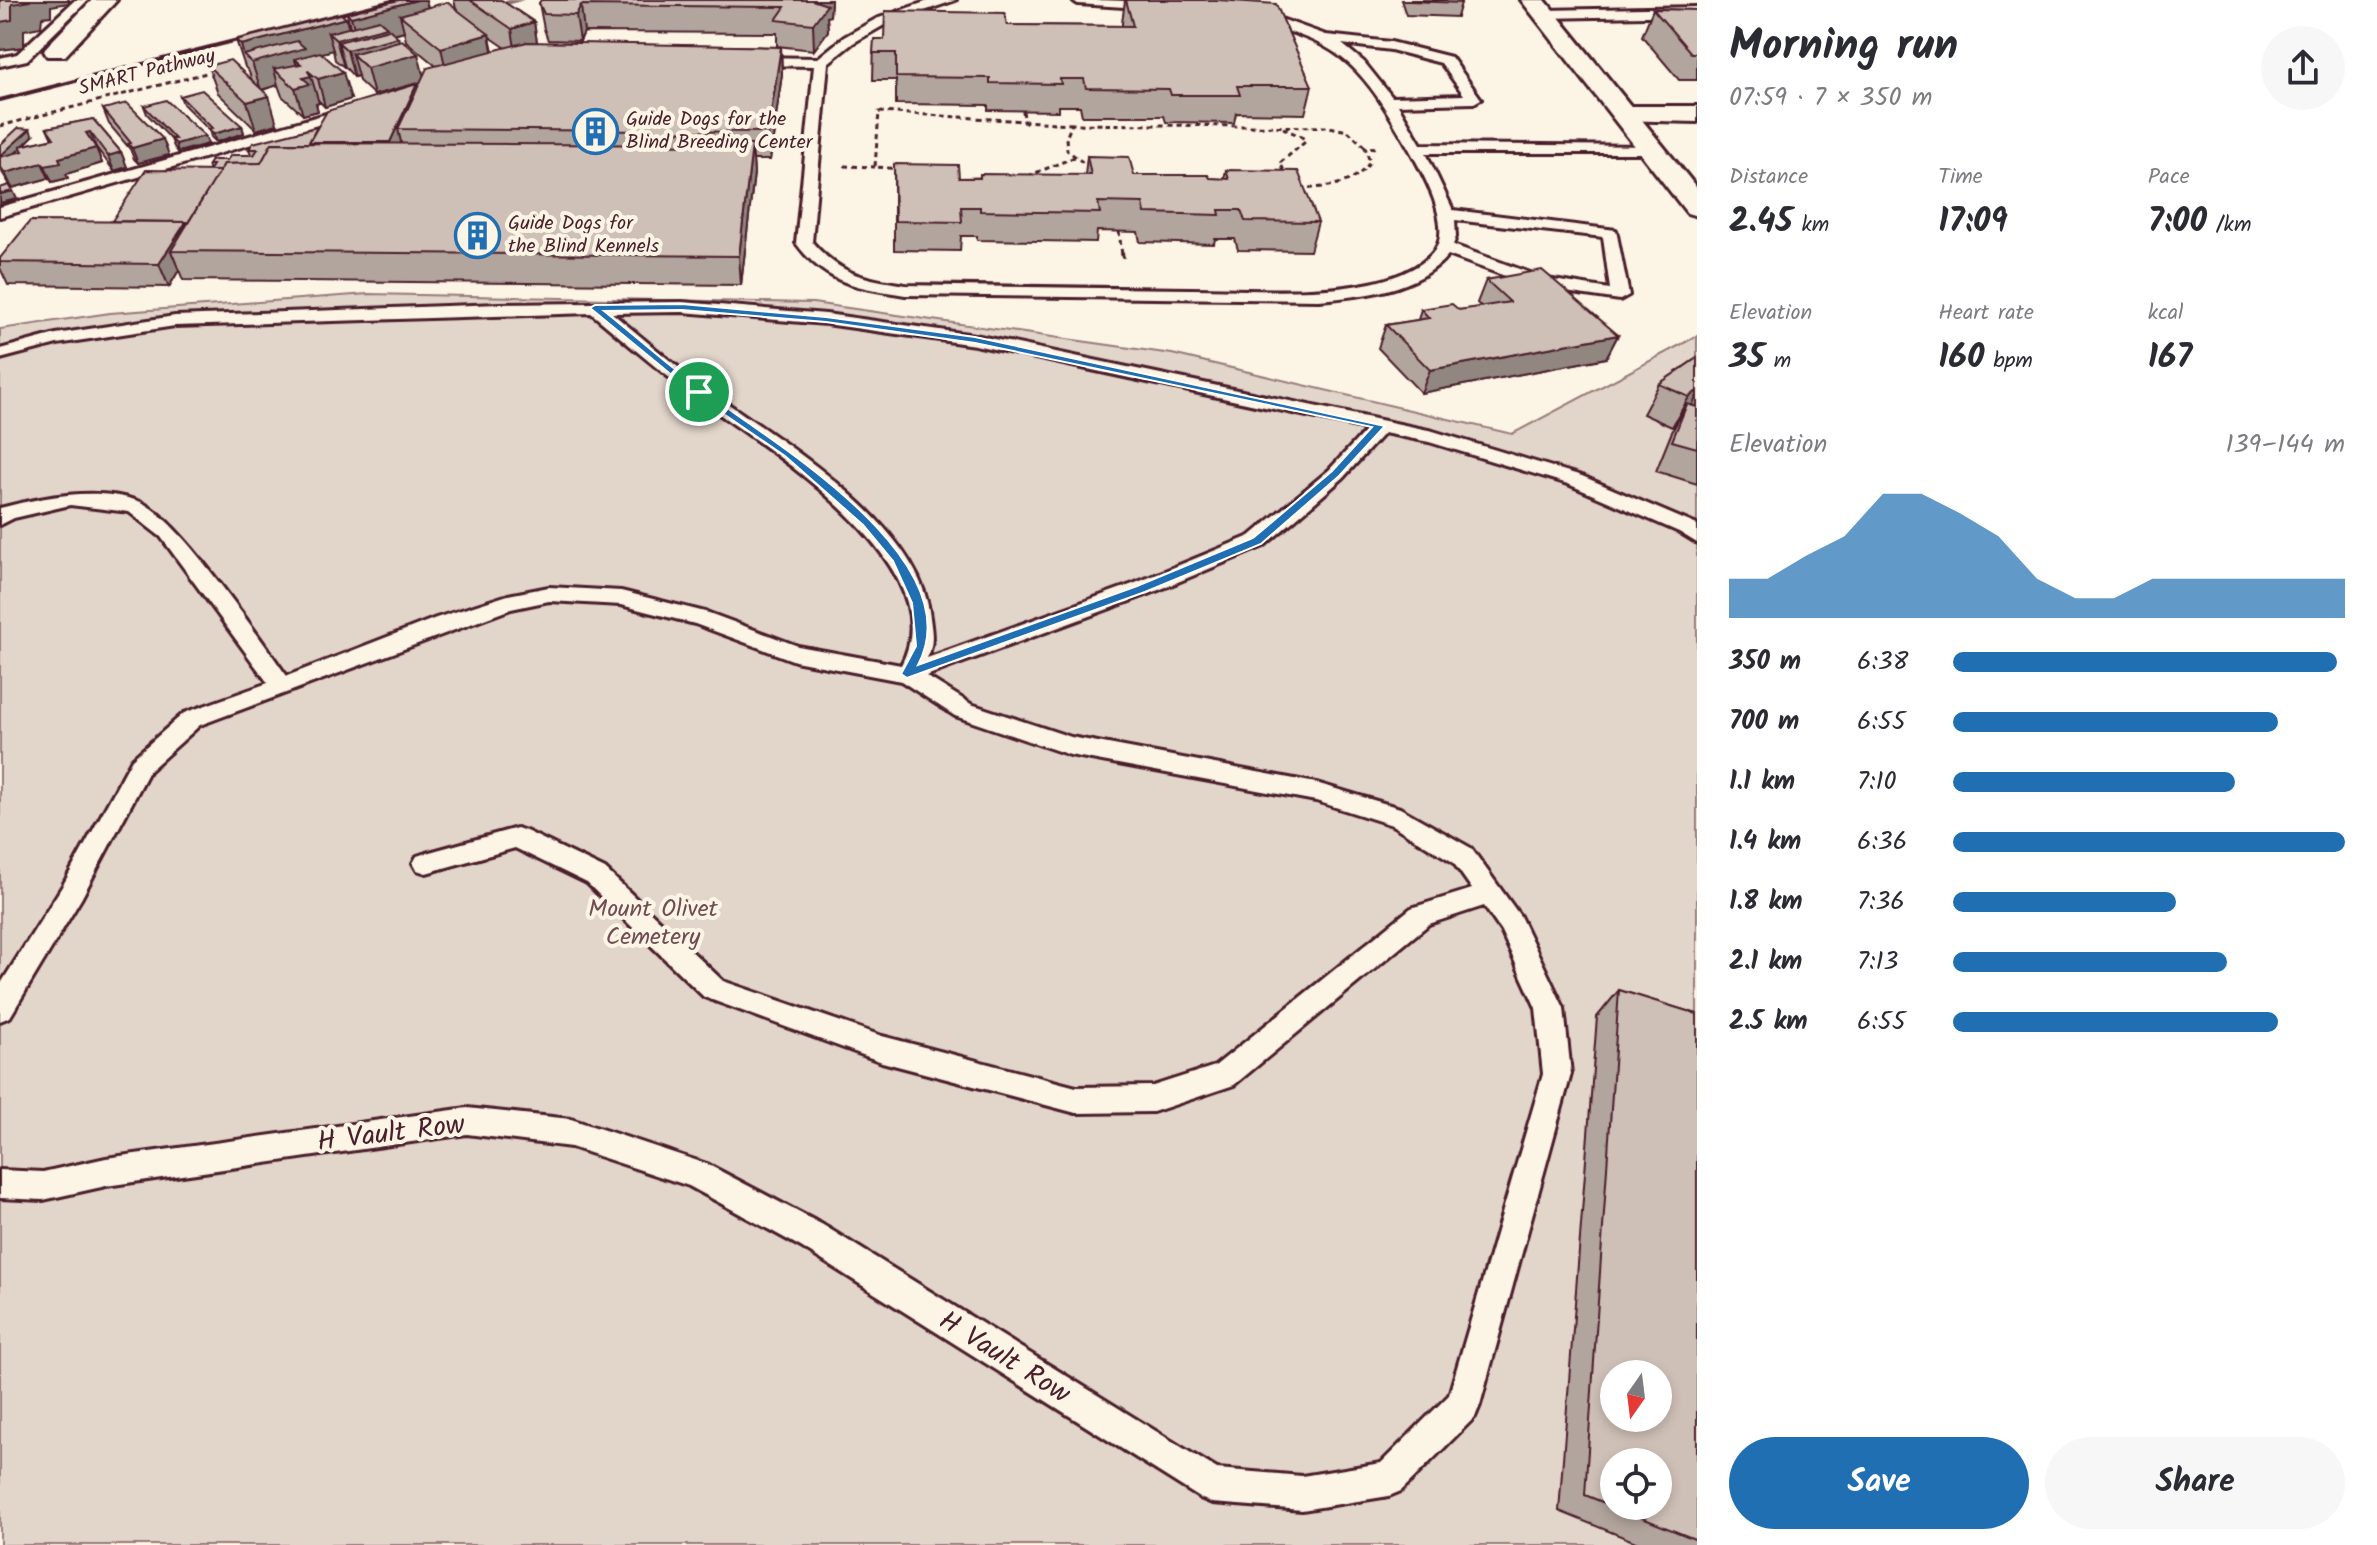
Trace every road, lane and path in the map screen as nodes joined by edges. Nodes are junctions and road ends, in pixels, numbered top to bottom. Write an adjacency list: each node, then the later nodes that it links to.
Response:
1 (82, 0): 12 (lane)
2 (105, 0): 10 (main road)
3 (950, 0): 13 (lane)
4 (1078, 0): 6 (lane)
5 (1539, 7): 7 (lane); 18 (main road)
6 (1173, 8)
7 (1697, 11)
8 (1229, 14): 9 (lane)
9 (1326, 38): 15 (lane); 15 (lane)
10 (56, 51)
11 (730, 61): 13 (lane)
12 (0, 62)
13 (821, 62): 42 (lane)
14 (220, 69): 25 (path, SMART Pathway)
15 (1389, 101): 28 (lane)
16 (374, 104): 39 (lane)
17 (1023, 111): 21 (path)
18 (1625, 114): 19 (main road); 29 (main road)
19 (1697, 114)
20 (1124, 116): 23 (path)
21 (1025, 124): 22 (path); 32 (path)
22 (1072, 124): 23 (path); 30 (path)
23 (1126, 124): 24 (path)
24 (1277, 125): 26 (path); 37 (path)
25 (0, 126)
26 (1365, 147): 27 (path); 37 (path)
27 (1380, 148)
28 (1416, 148): 29 (lane); 40 (lane)
29 (1651, 149): 38 (main road)
30 (1075, 157): 33 (path); 35 (path)
31 (838, 166): 32 (path)
32 (875, 167): 34 (path)
33 (1094, 171)
34 (911, 173)
35 (1017, 180)
36 (1289, 189): 37 (path)
37 (1303, 189)
38 (1697, 207)
39 (0, 212)
40 (1447, 214): 42 (lane); 42 (lane)
41 (1119, 231): 43 (path)
42 (1445, 248)
43 (1123, 258)
44 (595, 308): 45 (lane); 46 (lane); 49 (lane)
45 (0, 354)
46 (1380, 426): 48 (lane); 49 (lane)
47 (0, 518): 50 (lane)
48 (1693, 531)
49 (907, 674): 50 (lane); 52 (lane, H Vault Row)
50 (283, 687): 53 (lane)
51 (426, 863): 52 (lane)
52 (1489, 894): 54 (lane, H Vault Row)
53 (0, 1009)
54 (0, 1184)

